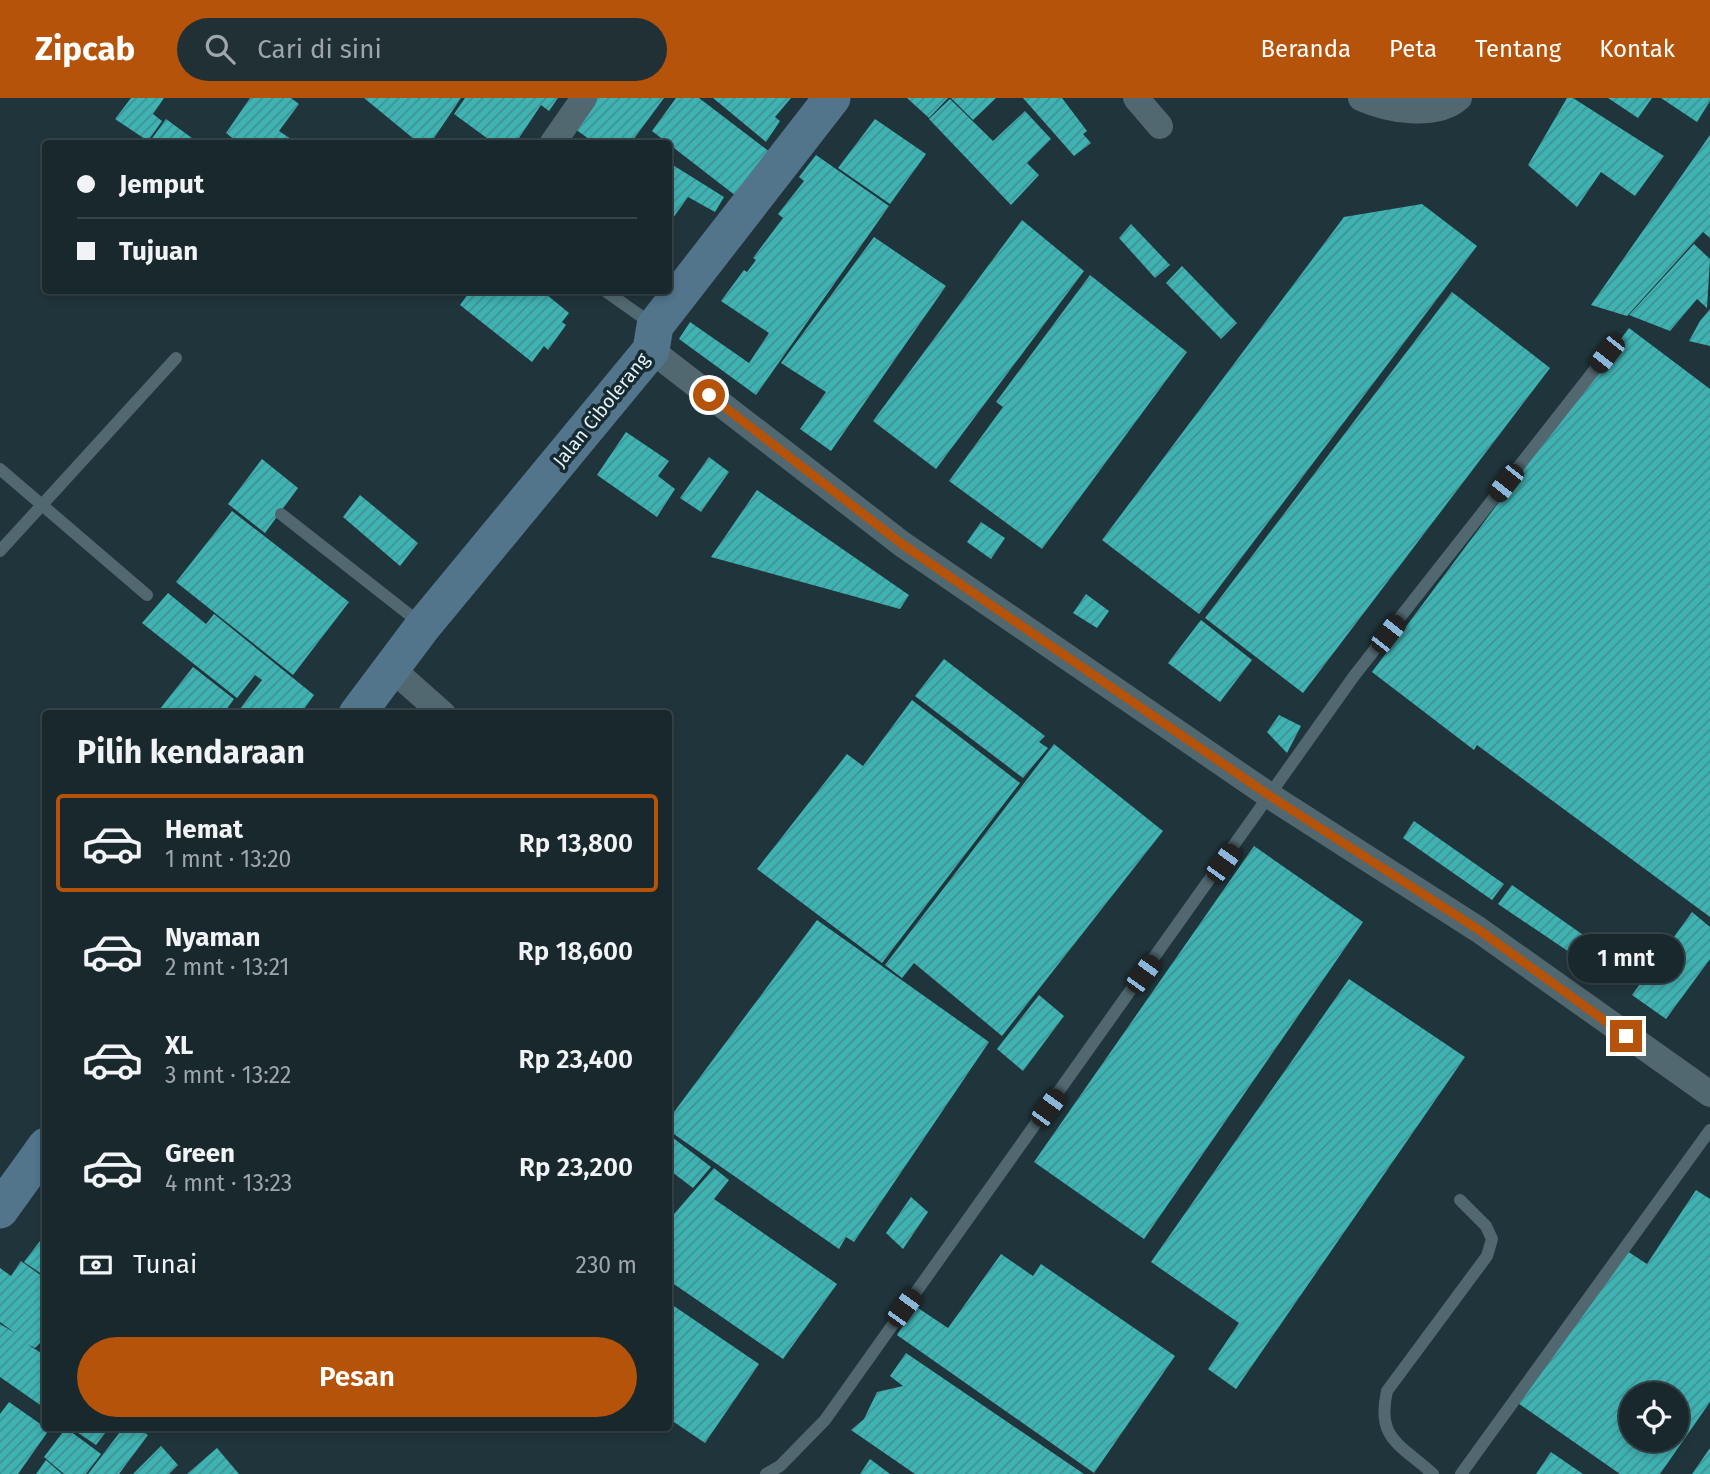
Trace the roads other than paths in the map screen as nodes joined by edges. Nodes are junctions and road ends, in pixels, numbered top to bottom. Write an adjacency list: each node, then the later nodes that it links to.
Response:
1 (584, 98): 7 (street)
2 (832, 98): 9 (street, Jalan Cibolerang)
3 (1136, 98): 6 (street)
4 (1361, 98): 5 (street)
5 (1459, 98)
6 (1160, 126)
7 (555, 140)
8 (608, 294): 9 (lane)
9 (653, 338): 17 (street, Jalan Cibolerang); 21 (street)
10 (1607, 354): 21 (lane)
11 (176, 358): 13 (lane)
12 (0, 469): 13 (lane)
13 (44, 507): 15 (lane); 16 (lane)
14 (281, 514): 17 (lane)
15 (0, 551)
16 (147, 595)
17 (423, 626): 18 (street, Jalan Cibolerang)
18 (391, 668): 19 (street, Jalan Cibolerang); 20 (street)
19 (360, 710)
20 (438, 710)
21 (1270, 796): 22 (street); 27 (lane)
22 (1710, 1094)
23 (1710, 1130): 29 (lane)
24 (42, 1152): 26 (street)
25 (1460, 1200): 28 (lane)
26 (0, 1210)
27 (766, 1474)
28 (1433, 1474)
29 (1461, 1474)

